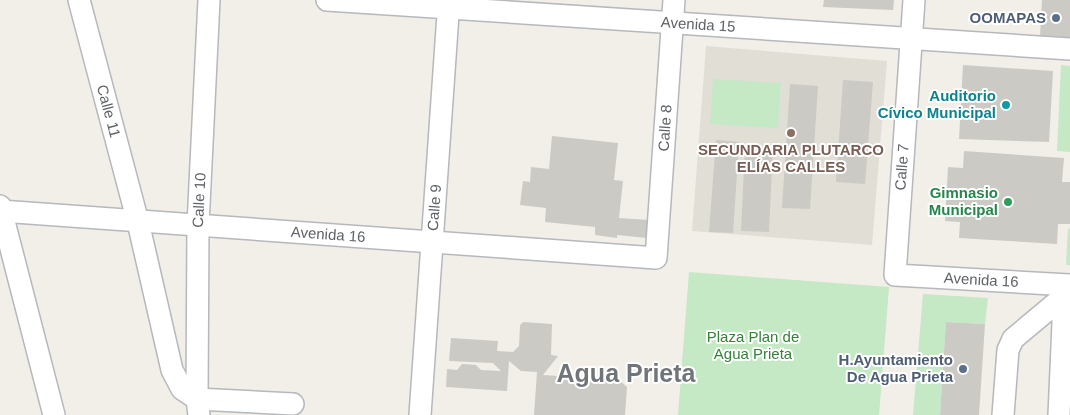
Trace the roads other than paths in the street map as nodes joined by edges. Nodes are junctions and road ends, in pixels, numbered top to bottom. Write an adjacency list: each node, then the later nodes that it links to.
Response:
1 (79, 0): 11 (street, Calle 11)
2 (208, 0): 12 (street, Calle 10)
3 (327, 0): 6 (street, Avenida 15)
4 (674, 0): 7 (street, Calle 8)
5 (914, 0): 8 (street, Calle 7)
6 (449, 4): 7 (street, Avenida 15); 13 (street, Calle 9)
7 (672, 23): 8 (street, Avenida 15); 14 (street, Calle 8)
8 (911, 40): 9 (street, Avenida 15); 15 (street, Calle 7)
9 (1070, 49)
10 (0, 210): 11 (street, Avenida 16); 21 (street)
11 (138, 222): 12 (street, Avenida 16); 18 (street)
12 (198, 225): 13 (street, Avenida 16); 17 (street, Calle 10)
13 (432, 242): 14 (street, Avenida 16); 22 (street, Calle 9)
14 (656, 258)
15 (895, 275): 16 (street, Avenida 16)
16 (1065, 289): 23 (street); 24 (street)
17 (198, 334): 18 (street); 20 (street, Calle 10)
18 (164, 338): 20 (street)
19 (293, 404): 20 (street)
20 (198, 407)
21 (54, 415)
22 (420, 415)
23 (1003, 415)
24 (1059, 415)

